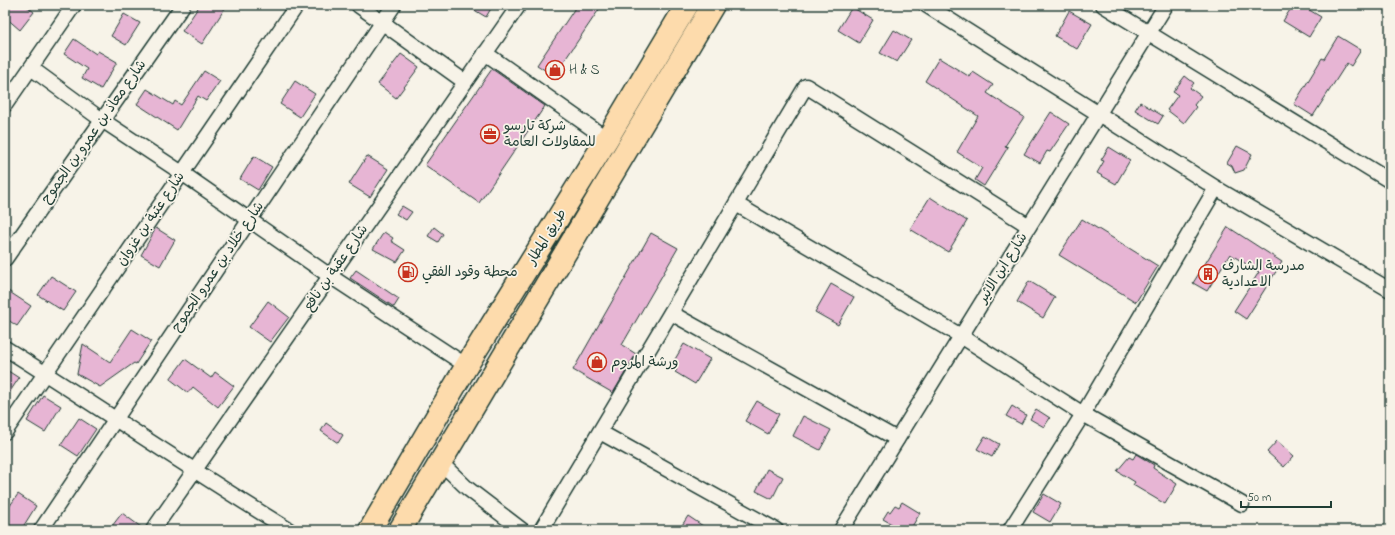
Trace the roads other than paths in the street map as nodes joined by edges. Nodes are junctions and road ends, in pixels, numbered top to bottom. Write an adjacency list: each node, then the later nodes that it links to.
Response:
1 (74, 5): 15 (street)
2 (183, 5): 19 (street, شارع معاذ بن عمرو بن الجموح)
3 (297, 5): 21 (street, شارع عتبة بن غزوان)
4 (358, 5): 12 (street)
5 (394, 5): 12 (street, شارع خلاد بن عمرو الجموح)
6 (518, 5): 14 (street, شارع عقبة بن نافع)
7 (687, 5): 20 (highway, طريق المطار)
8 (713, 5): 40 (highway, طريق المطار)
9 (926, 5): 18 (street)
10 (1103, 5): 13 (street)
11 (1166, 5): 13 (street, شارع ابن الاثير)
12 (382, 23): 16 (street); 25 (street, شارع خلاد بن عمرو الجموح)
13 (1148, 33): 18 (street, شارع ابن الاثير); 22 (street)
14 (485, 53): 16 (street, شارع عقبة بن نافع); 20 (street)
15 (32, 68): 17 (street); 19 (street)
16 (465, 82): 28 (street, شارع عقبة بن نافع)
17 (5, 105)
18 (1098, 115): 23 (street); 26 (street, شارع ابن الاثير)
19 (102, 120): 21 (street); 27 (street, شارع معاذ بن عمرو بن الجموح)
20 (607, 139): 33 (highway, طريق المطار)
21 (182, 173): 25 (street); 34 (street, شارع عتبة بن غزوان)
22 (1390, 181)
23 (1216, 188): 29 (street); 35 (street)
24 (736, 204): 26 (street); 30 (street); 31 (street)
25 (249, 220): 28 (street); 36 (street, شارع خلاد بن عمرو الجموح)
26 (1029, 226): 31 (street, شارع ابن الاثير)
27 (5, 259)
28 (330, 276): 33 (street); 41 (street, شارع عقبة بن نافع)
29 (1390, 290)
30 (671, 313): 38 (street); 39 (street)
31 (961, 336): 35 (street); 39 (street, شارع ابن الاثير)
32 (5, 348): 34 (street)
33 (467, 366): 46 (highway, طريق المطار)
34 (45, 373): 36 (street); 37 (street, شارع عتبة بن غزوان)
35 (1083, 414): 42 (street); 52 (street)
36 (117, 418): 41 (street); 43 (street, شارع خلاد بن عمرو الجموح)
37 (5, 432)
38 (600, 432): 49 (street); 50 (street)
39 (897, 439): 51 (street, شارع ابن الاثير)
40 (440, 462): 47 (highway, طريق المطار); 48 (street)
41 (194, 471): 44 (street, شارع عقبة بن نافع); 45 (street)
42 (1242, 504)
43 (42, 530)
44 (153, 530)
45 (289, 530)
46 (370, 530)
47 (400, 530)
48 (522, 530)
49 (541, 530)
50 (776, 530)
51 (841, 530)
52 (1010, 530)

